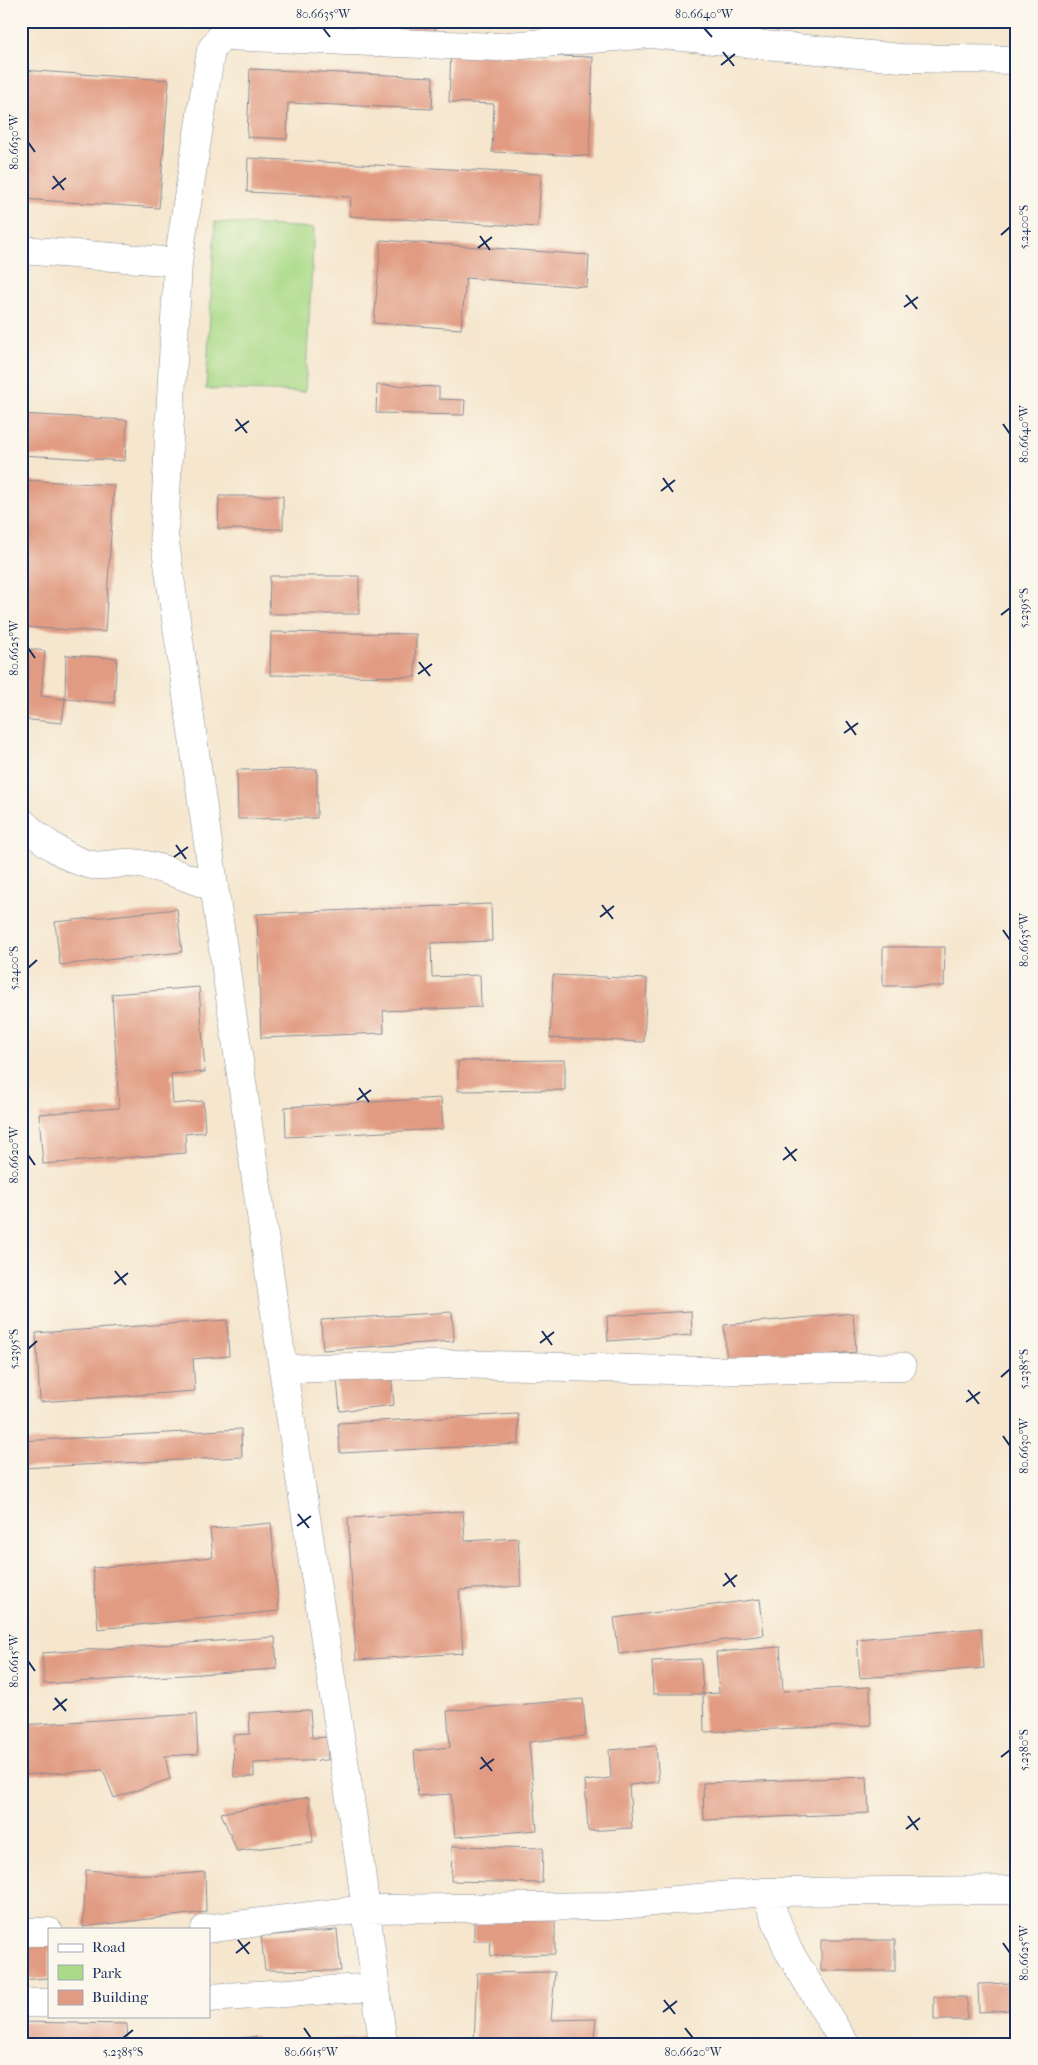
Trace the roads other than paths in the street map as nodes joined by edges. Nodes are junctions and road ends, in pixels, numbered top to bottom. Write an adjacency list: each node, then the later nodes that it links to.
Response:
1 (227, 28): 2 (street); 5 (street)
2 (652, 28): 3 (street)
3 (1017, 60)
4 (21, 250): 5 (street)
5 (178, 262): 7 (street)
6 (21, 821): 7 (street)
7 (213, 888): 9 (street)
8 (902, 1367): 9 (street)
9 (283, 1369): 12 (street)
10 (1017, 1890): 11 (street)
11 (765, 1892): 12 (street); 21 (street)
12 (366, 1909): 13 (street); 16 (street)
13 (210, 1928)
14 (21, 1932): 15 (street)
15 (48, 1932)
16 (376, 1988): 17 (street); 20 (street)
17 (210, 1998)
18 (21, 2003): 19 (street)
19 (48, 2003)
20 (383, 2044)
21 (845, 2044)

